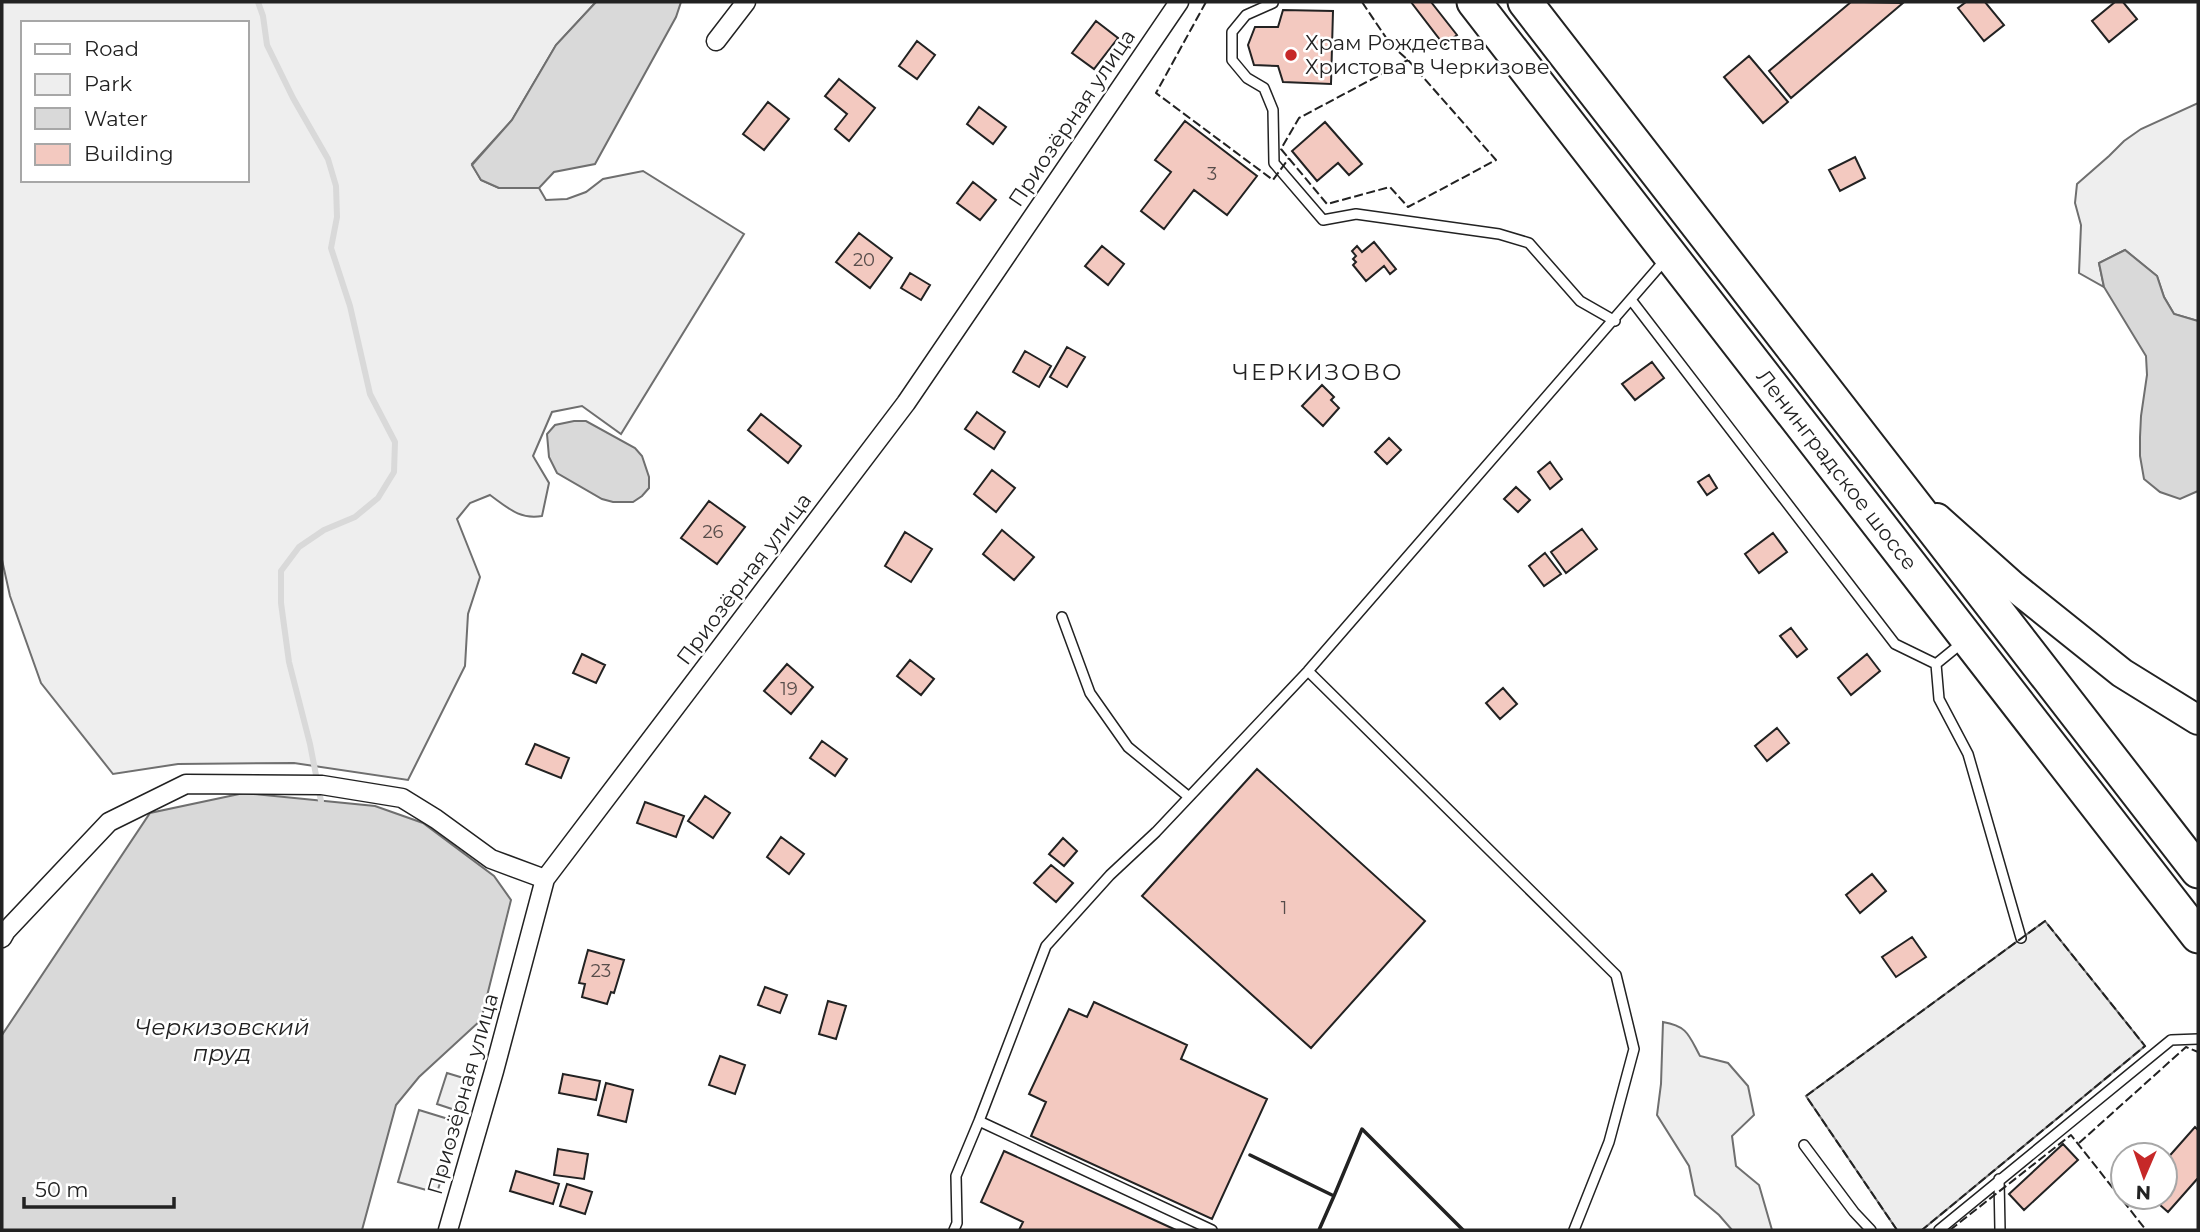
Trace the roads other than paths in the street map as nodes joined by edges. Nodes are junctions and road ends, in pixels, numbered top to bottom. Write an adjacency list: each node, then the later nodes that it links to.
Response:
1 (746, 2): 6 (street)
2 (1474, 2): 7 (highway, Ленинградское шоссе)
3 (1525, 2): 10 (highway, Ленинградское шоссе)
4 (1174, 3): 18 (street, Приозёрная улица)
5 (1273, 3): 9 (lane)
6 (716, 41)
7 (1670, 255): 8 (lane); 12 (highway, Ленинградское шоссе)
8 (1632, 301): 9 (lane); 13 (lane)
9 (1615, 321): 14 (lane)
10 (1895, 481): 15 (main road); 17 (highway, Ленинградское шоссе)
11 (1062, 617): 16 (lane)
12 (1968, 639): 13 (lane); 19 (highway, Ленинградское шоссе)
13 (1936, 664): 21 (lane)
14 (1308, 671): 16 (lane); 29 (lane)
15 (2198, 720)
16 (1189, 797): 23 (lane)
17 (2198, 871)
18 (545, 879): 20 (street); 26 (street, Приозёрная улица)
19 (2198, 936)
20 (2, 938)
21 (2021, 938)
22 (2198, 1039): 25 (lane)
23 (979, 1121): 27 (lane); 28 (lane)
24 (1804, 1146): 30 (lane)
25 (1999, 1179): 31 (lane); 32 (lane)
26 (449, 1230)
27 (954, 1230)
28 (1212, 1230)
29 (1574, 1230)
30 (1871, 1230)
31 (1940, 1230)
32 (2000, 1230)

